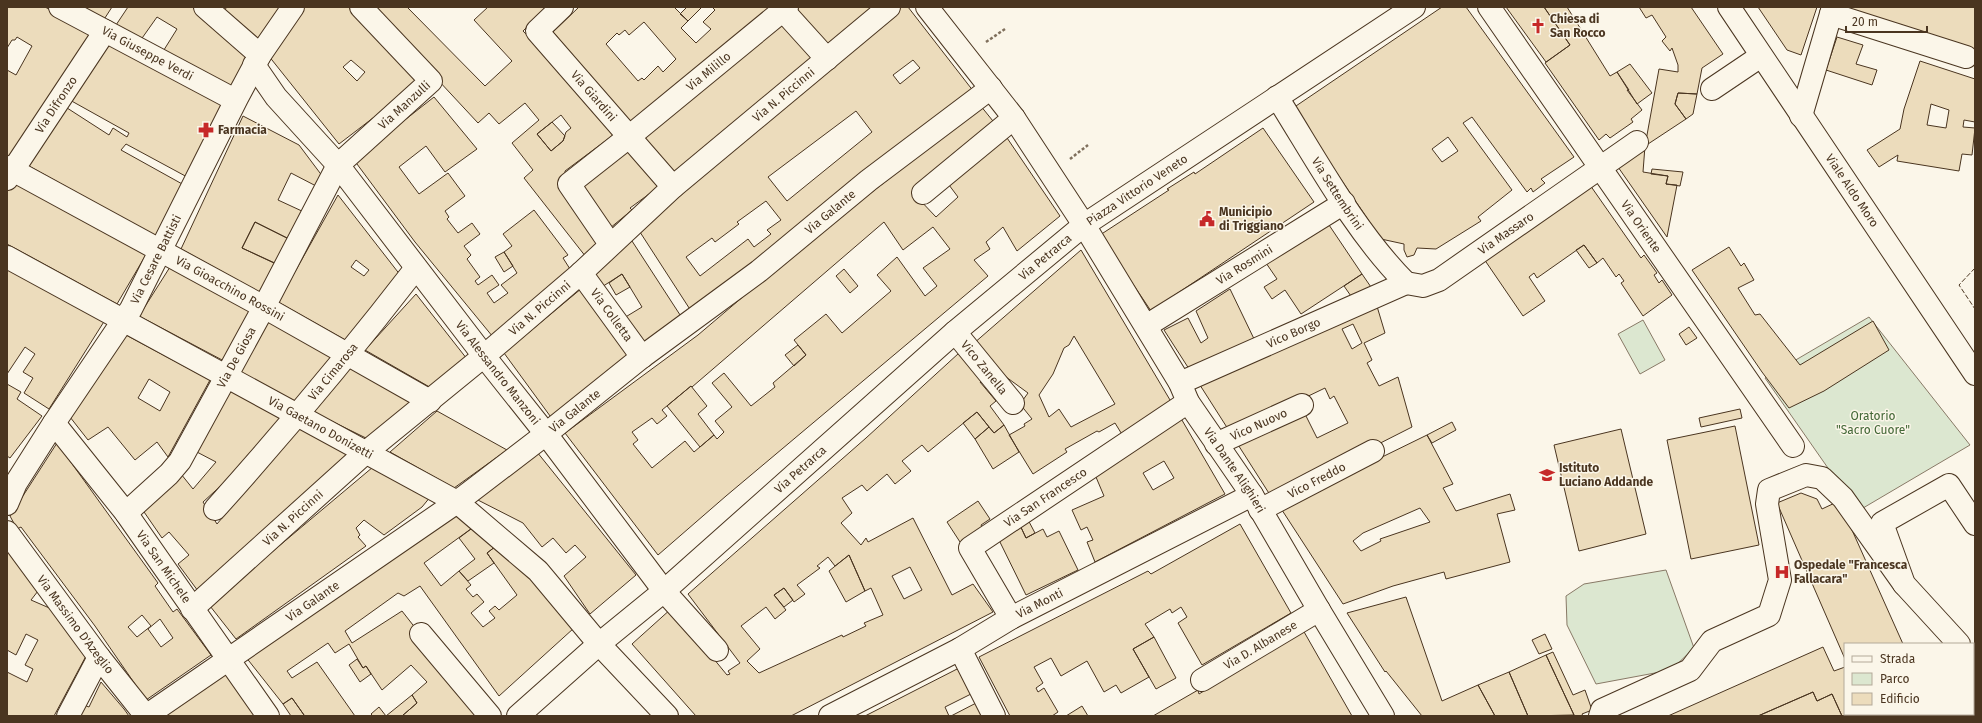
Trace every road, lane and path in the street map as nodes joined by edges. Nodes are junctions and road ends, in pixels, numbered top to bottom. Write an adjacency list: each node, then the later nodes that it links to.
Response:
1 (60, 7): 13 (street, Via Giuseppe Verdi)
2 (293, 7): 17 (street, Via Cesare Battisti)
3 (361, 7): 27 (street, Via Manzulli)
4 (562, 7): 25 (street, Via Giardini)
5 (889, 7): 16 (street, Via N. Piccinni)
6 (927, 7): 18 (street, Piazza Vittorio Veneto)
7 (1414, 7): 21 (street, Piazza Vittorio Veneto)
8 (1489, 7): 28 (street, Via Oriente)
9 (1729, 7): 14 (street, Viale Aldo Moro)
10 (783, 8): 16 (street); 25 (street, Via Milillo)
11 (214, 10): 17 (street, Via Alessandro Manzoni)
12 (1832, 10): 15 (street); 23 (street)
13 (105, 31): 22 (street, Via Giuseppe Verdi); 29 (street, Via Difronzo)
14 (1761, 56): 19 (street); 23 (street, Viale Aldo Moro)
15 (1966, 56)
16 (826, 59): 30 (street, Via N. Piccinni)
17 (257, 60): 20 (street, Via Alessandro Manzoni); 22 (street, Via Cesare Battisti)
18 (991, 88): 24 (street, Piazza Vittorio Veneto); 46 (street, Via Galante)
19 (1712, 89)
20 (276, 97): 22 (street); 27 (street, Via Alessandro Manzoni)
21 (1277, 97): 32 (street, Via Settembrini); 33 (street, Piazza Vittorio Veneto)
22 (236, 99): 35 (street, Via Cesare Battisti)
23 (1801, 116): 47 (street, Viale Aldo Moro)
24 (1014, 118): 31 (street); 33 (street, Piazza Vittorio Veneto)
25 (630, 136): 30 (street, Via Giardini); 34 (street, Via Milillo)
26 (1637, 142): 28 (street, Via Massaro)
27 (338, 165): 37 (street, Via Alessandro Manzoni); 40 (street, Via De Giosa)
28 (1600, 166): 39 (street, Via Massaro); 57 (street, Via Oriente)
29 (9, 172): 35 (street, Via Gioacchino Rossini)
30 (673, 187): 34 (street, Via N. Piccinni)
31 (923, 193)
32 (1344, 204): 39 (street, Via Settembrini); 42 (street, Via Rosmini)
33 (1084, 225): 42 (street, Via Dante Alighieri); 43 (street, Via Petrarca)
34 (610, 244): 38 (street, Via N. Piccinni)
35 (159, 251): 40 (street, Via Gioacchino Rossini); 41 (street, Via Cesare Battisti)
36 (7, 257): 41 (street, Via Gaetano Donizetti)
37 (416, 268): 44 (street, Via Cimarosa); 45 (street, Via Alessandro Manzoni)
38 (581, 273): 45 (street, Via N. Piccinni); 46 (street, Via Colletta)
39 (1406, 283): 49 (street, Vico Borgo)
40 (264, 307): 44 (street, Via Gioacchino Rossini); 48 (street, Via De Giosa)
41 (124, 321): 48 (street, Via Gaetano Donizetti); 54 (street, Via Cesare Battisti)
42 (1146, 326): 49 (street, Via Dante Alighieri)
43 (955, 332): 51 (street, Vico Zanella); 69 (street, Via Petrarca)
44 (349, 355): 50 (street, Via Gioacchino Rossini); 53 (street, Via Cimarosa)
45 (484, 356): 50 (street, Via N. Piccinni); 55 (street, Via Alessandro Manzoni)
46 (642, 357): 55 (street, Via Galante)
47 (1975, 374)
48 (224, 376): 53 (street, Via Gaetano Donizetti); 65 (street, Via De Giosa)
49 (1184, 392): 56 (street, Via Dante Alighieri); 72 (street, Via San Francesco)
50 (430, 401): 59 (street, Via N. Piccinni)
51 (1013, 403)
52 (1302, 405): 56 (street, Vico Nuovo)
53 (298, 416): 59 (street, Via Gaetano Donizetti); 64 (street, Via Cimarosa)
54 (54, 423): 60 (street, Via Cesare Battisti); 65 (street, Via San Michele)
55 (546, 434): 61 (street, Via Galante); 69 (street, Via Alessandro Manzoni)
56 (1216, 444): 62 (street, Via Dante Alighieri)
57 (1793, 446)
58 (1373, 451): 62 (street, Vico Freddo)
59 (365, 454): 61 (street, Via Gaetano Donizetti); 70 (street, Via N. Piccinni)
60 (12, 479): 63 (street, Via Cesare Battisti)
61 (456, 502): 75 (street, Via Gaetano Donizetti); 79 (street, Via Galante)
62 (1256, 502): 71 (street, Via Dante Alighieri); 72 (street, Via Monti)
63 (7, 504)
64 (215, 509)
65 (126, 513): 70 (street, Via San Michele)
66 (1975, 524): 68 (street)
67 (7, 532): 78 (street, Via Massimo D'Azeglio)
68 (1904, 584): 74 (street); 90 (street)
69 (664, 591): 75 (street, Via Petrarca); 77 (street, Via Alessandro Manzoni)
70 (192, 610): 79 (street, Via San Michele)
71 (1319, 610): 80 (street, Via D. Albanese); 89 (street, Via Dante Alighieri)
72 (1011, 618): 76 (street, Via Monti)
73 (421, 634): 84 (street)
74 (1958, 643)
75 (599, 644): 85 (street, Via Petrarca); 86 (street, Via Gaetano Donizetti)
76 (960, 649): 87 (street, Via Monti); 88 (street)
77 (717, 650)
78 (99, 657): 81 (street); 82 (street, Via Massimo D'Azeglio)
79 (228, 658): 82 (street, Via Galante); 83 (street, Via San Michele)
80 (1202, 680)
81 (68, 716)
82 (146, 716)
83 (268, 716)
84 (490, 716)
85 (518, 716)
86 (667, 716)
87 (830, 716)
88 (994, 716)
89 (1383, 716)
90 (1600, 716)

